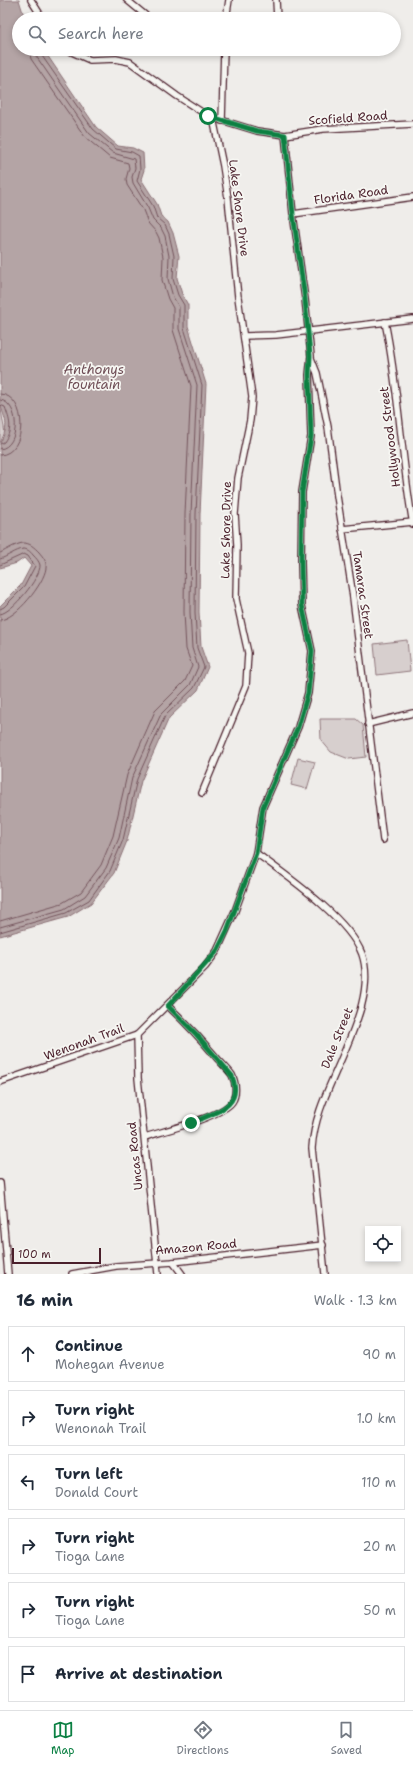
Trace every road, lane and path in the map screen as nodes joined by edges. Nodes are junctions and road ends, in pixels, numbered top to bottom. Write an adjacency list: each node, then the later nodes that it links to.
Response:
1 (31, 0): 5 (street)
2 (229, 0): 7 (street)
3 (276, 0): 8 (street)
4 (130, 1): 6 (street)
5 (39, 12)
6 (142, 12)
7 (227, 12)
8 (277, 12)
9 (81, 56): 11 (street, Scofield Road)
10 (224, 56): 12 (street)
11 (214, 118): 12 (street, Scofield Road); 20 (street, Lake Shore Drive)
12 (222, 121): 14 (street, Scofield Road)
13 (413, 124): 14 (street, Scofield Road)
14 (285, 135): 16 (street, Wenonah Trail)
15 (413, 197): 16 (street, Florida Road)
16 (293, 214): 19 (street, Wenonah Trail)
17 (413, 319): 18 (street)
18 (385, 322): 19 (street); 22 (street, Hollywood Street)
19 (308, 331): 20 (street); 21 (street, Wenonah Trail)
20 (244, 336): 26 (street, Lake Shore Drive)
21 (310, 356): 23 (street, Tamarac Street); 28 (street, Wenonah Trail)
22 (413, 523): 23 (street)
23 (342, 529): 25 (street, Tamarac Street)
24 (413, 714): 25 (street)
25 (368, 724): 27 (street, Tamarac Street)
26 (202, 793)
27 (383, 840)
28 (256, 853): 29 (street, Wenonah Trail); 34 (street, Dale Street)
29 (168, 1006): 30 (street, Wenonah Trail); 32 (street)
30 (137, 1035): 31 (street, Wenonah Trail); 32 (street, Uncas Road)
31 (0, 1082)
32 (145, 1137): 35 (street, Uncas Road)
33 (0, 1182): 38 (street)
34 (323, 1245): 36 (street, Amazon Road); 43 (street, Dale Street)
35 (158, 1262): 36 (street, Amazon Road); 37 (street, Amazon Road); 41 (street, Uncas Road)
36 (173, 1262): 42 (street)
37 (116, 1266): 39 (street, Amazon Road); 40 (street)
38 (8, 1274)
39 (72, 1274)
40 (112, 1274)
41 (158, 1274)
42 (182, 1274)
43 (325, 1274)

